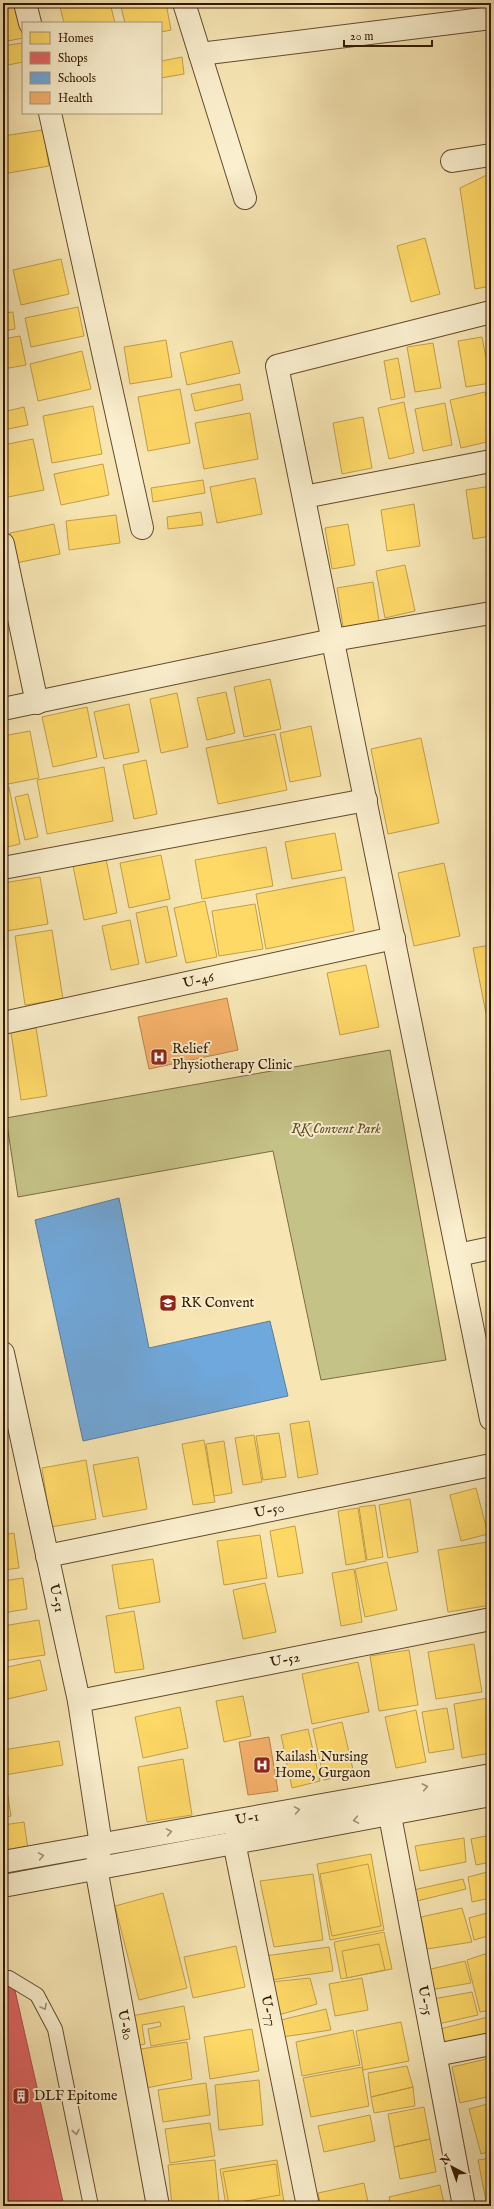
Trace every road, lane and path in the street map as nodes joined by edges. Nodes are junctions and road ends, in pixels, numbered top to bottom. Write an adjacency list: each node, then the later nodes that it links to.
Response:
1 (25, 3): 4 (street)
2 (184, 3): 5 (street)
3 (491, 18): 5 (street)
4 (30, 22)
5 (200, 54): 9 (street)
6 (50, 114): 13 (street)
7 (491, 155): 8 (street)
8 (452, 161)
9 (245, 198)
10 (491, 312): 12 (street)
11 (491, 461): 12 (street)
12 (304, 497): 16 (street)
13 (142, 528)
14 (3, 544): 17 (street)
15 (491, 613): 16 (street)
16 (333, 640): 17 (street); 19 (street)
17 (37, 703): 18 (street)
18 (3, 709)
19 (366, 800): 20 (street); 21 (street)
20 (3, 868)
21 (394, 938): 22 (street, U-46); 24 (street)
22 (3, 1023)
23 (491, 1248): 24 (street)
24 (458, 1255): 26 (street)
25 (3, 1353): 28 (street, U-51)
26 (491, 1419)
27 (491, 1465): 28 (street, U-50)
28 (47, 1556): 30 (street, U-51)
29 (491, 1619): 30 (street, U-52)
30 (79, 1701): 36 (street, U-51)
31 (491, 1775): 33 (street, U-1, one-way to 31)
32 (491, 1795): 33 (street, U-1)
33 (388, 1804): 34 (street, U-1, one-way to 33); 35 (street, U-1, one-way to 35); 42 (street, U-75)
34 (246, 1818): 35 (street); 36 (street, U-1, one-way to 34)
35 (234, 1842): 38 (street, U-1); 45 (street, U-77)
36 (101, 1845): 37 (street, U-1, one-way to 36); 38 (street, U-80)
37 (3, 1862)
38 (96, 1868): 39 (street, U-1); 44 (street, U-80)
39 (3, 1886)
40 (3, 1979): 43 (lane, one-way to 43)
41 (491, 2044): 42 (street)
42 (436, 2055): 46 (street, U-75)
43 (91, 2206)
44 (158, 2206)
45 (308, 2206)
46 (464, 2206)

